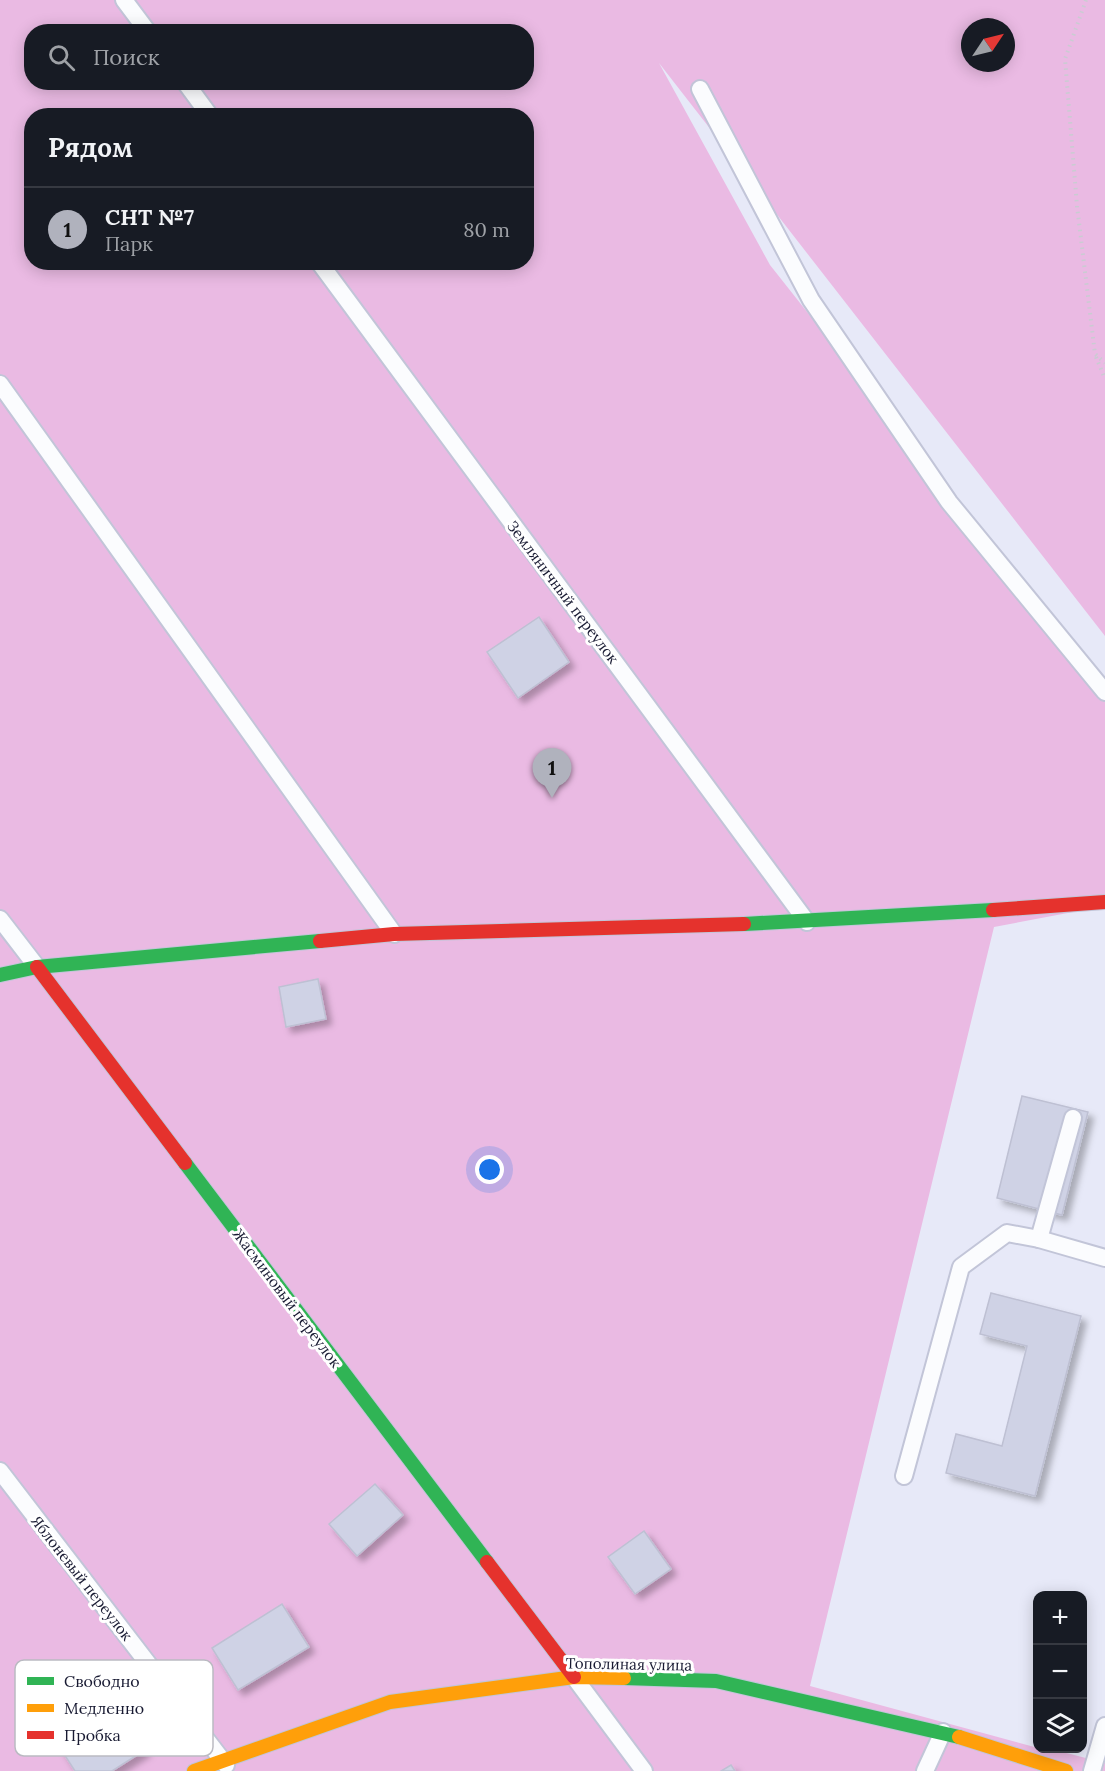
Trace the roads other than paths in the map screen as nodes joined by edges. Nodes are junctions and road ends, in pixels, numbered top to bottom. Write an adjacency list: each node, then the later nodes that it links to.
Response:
1 (124, 0): 2 (lane)
2 (142, 24)
3 (700, 89): 8 (lane)
4 (191, 90): 5 (lane)
5 (204, 108)
6 (325, 270): 11 (lane, Земляничный переулок)
7 (0, 384): 12 (lane)
8 (1105, 692)
9 (1105, 903): 11 (street)
10 (0, 919): 13 (lane, Жасминовый переулок)
11 (807, 922): 12 (street)
12 (394, 934): 13 (street)
13 (36, 967): 14 (street); 21 (street, Жасминовый переулок)
14 (0, 975)
15 (1073, 1118): 16 (lane)
16 (1040, 1239): 17 (lane); 19 (lane)
17 (1105, 1258)
18 (0, 1471): 20 (lane, Яблоневый переулок)
19 (904, 1476)
20 (145, 1660)
21 (574, 1677): 23 (street, Тополиная улица); 25 (street, Тополиная улица); 28 (lane)
22 (1105, 1726): 31 (lane)
23 (943, 1732): 26 (street, Тополиная улица); 29 (lane)
24 (213, 1748): 25 (lane, Яблоневый переулок)
25 (227, 1766): 27 (street, Тополиная улица)
26 (1036, 1766): 30 (street, Тополиная улица)
27 (194, 1771)
28 (644, 1771)
29 (925, 1771)
30 (1066, 1771)
31 (1092, 1771)

